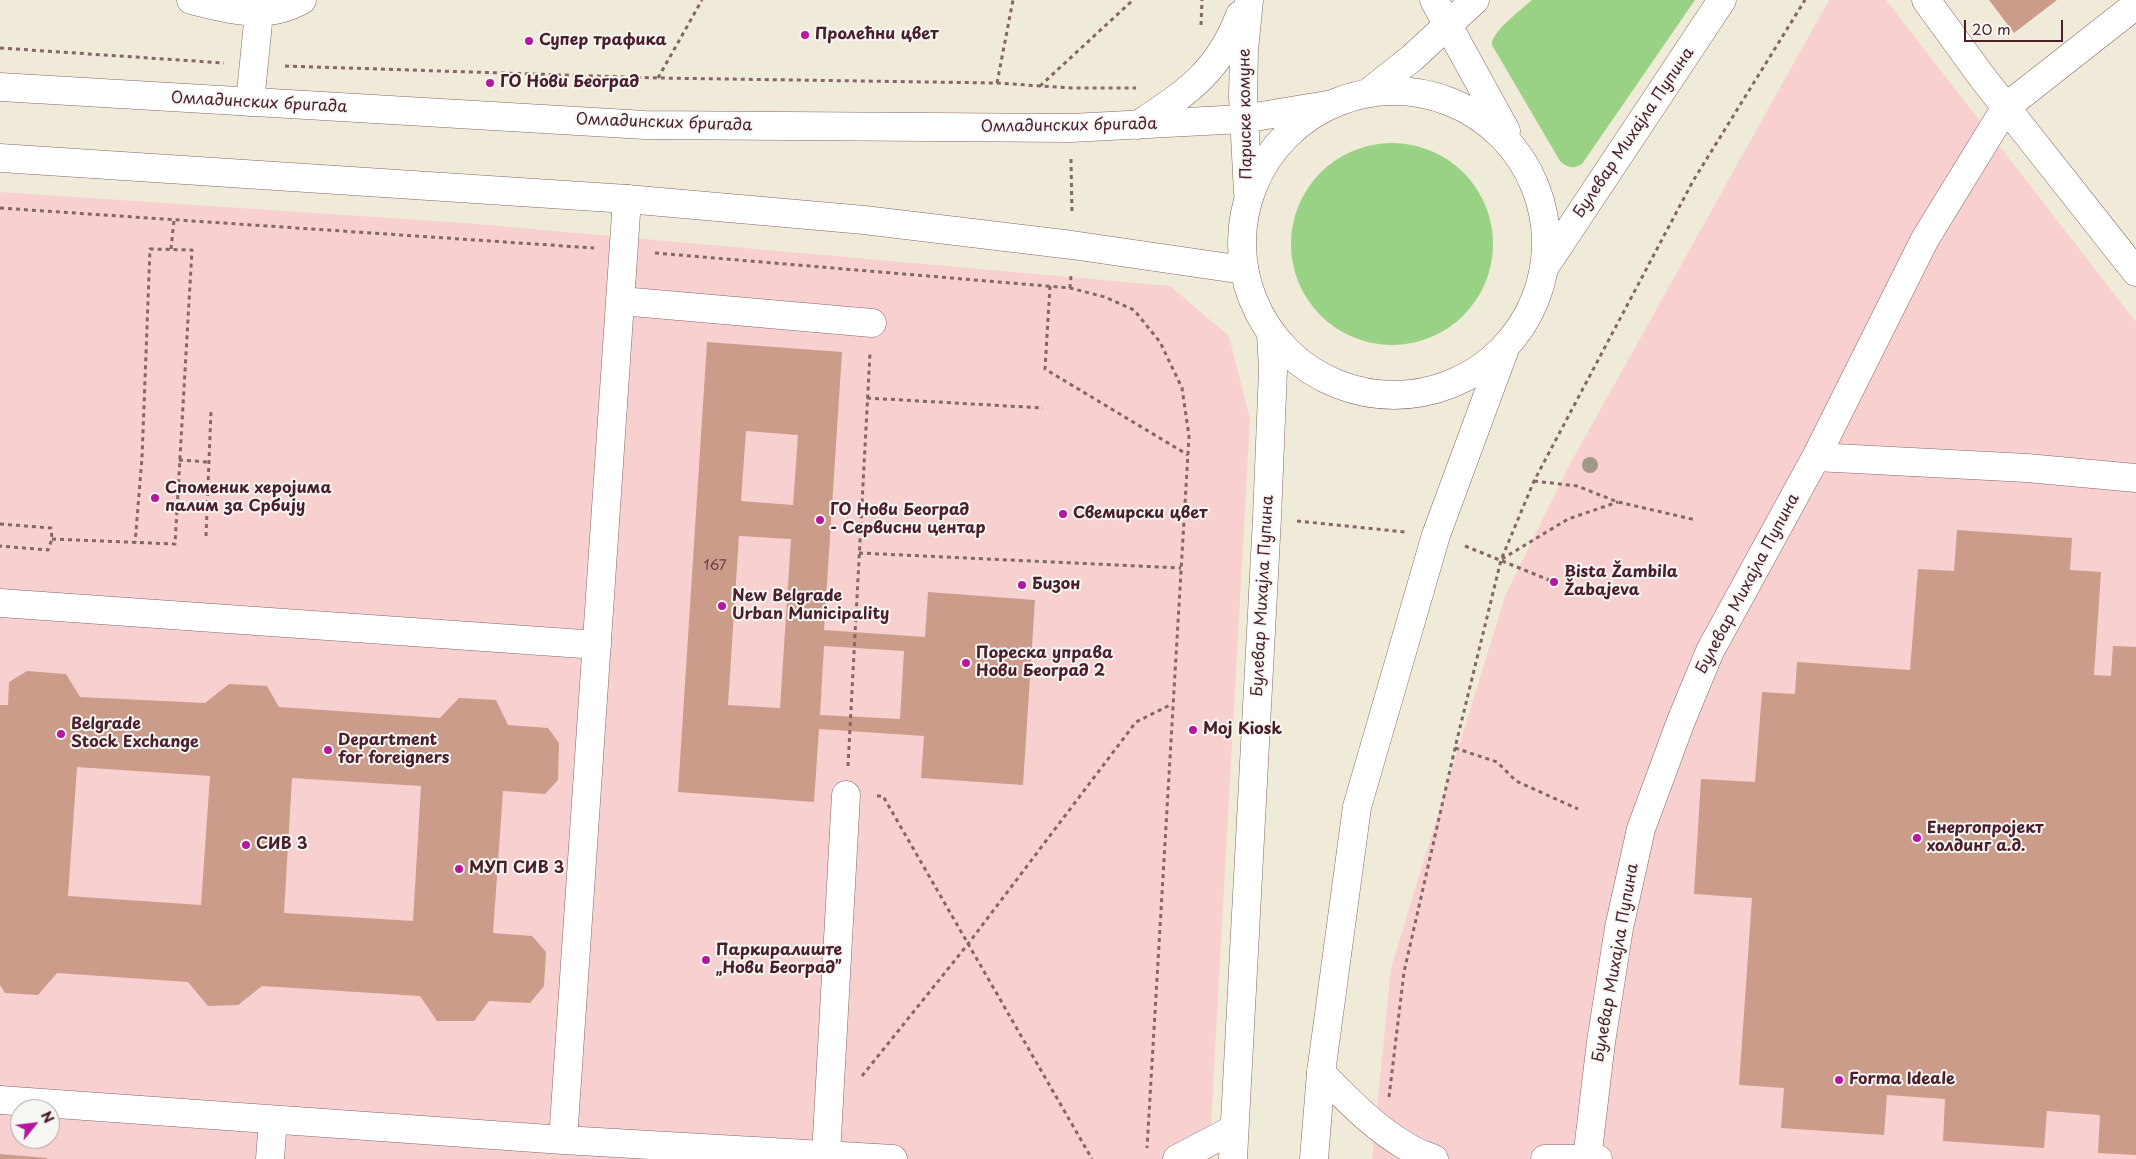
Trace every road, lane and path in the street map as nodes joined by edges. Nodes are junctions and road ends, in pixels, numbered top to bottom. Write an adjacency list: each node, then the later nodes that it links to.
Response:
1 (191, 0): 14 (main road)
2 (302, 0): 14 (main road)
3 (702, 0): 19 (path)
4 (1013, 0): 20 (path)
5 (1133, 0): 21 (path)
6 (1202, 0): 16 (path)
7 (1247, 0): 29 (main road, Париске комуне); 30 (main road)
8 (1434, 0): 15 (main road)
9 (1475, 0): 15 (main road)
10 (1722, 0): 41 (main road, Булевар Михајла Пупина)
11 (1805, 0): 58 (path)
12 (1926, 0): 28 (main road)
13 (2136, 4): 28 (main road)
14 (259, 13): 18 (main road)
15 (1447, 26): 25 (main road); 33 (main road)
16 (1200, 30)
17 (0, 48): 18 (path)
18 (254, 65): 19 (path); 26 (main road)
19 (658, 78): 20 (path)
20 (997, 83): 21 (path)
21 (1040, 86): 24 (path)
22 (1142, 86): 24 (path)
23 (0, 87): 26 (main road, Омладинских бригада)
24 (1071, 88): 31 (path)
25 (1369, 92): 27 (main road); 33 (main road)
26 (250, 102): 31 (main road, Омладинских бригада)
27 (1327, 105): 29 (main road, Омладинских бригада); 34 (main road)
28 (2006, 107): 43 (main road); 54 (main road, Булевар Михајла Пупина)
29 (1243, 119): 30 (main road, Омладинских бригада); 34 (main road, Париске комуне)
30 (1138, 125): 31 (main road, Омладинских бригада)
31 (1071, 128): 38 (path)
32 (0, 158): 35 (main road)
33 (1522, 160): 41 (main road)
34 (1249, 197): 42 (main road)
35 (627, 199): 38 (main road); 40 (main road)
36 (0, 208): 37 (path)
37 (174, 220): 39 (path); 40 (path)
38 (1072, 245): 42 (main road); 45 (path)
39 (171, 249): 55 (path); 66 (path)
40 (624, 250): 44 (path); 46 (main road)
41 (1546, 266): 49 (main road)
42 (1244, 270): 48 (main road)
43 (2136, 272)
44 (1050, 286): 45 (path); 53 (path)
45 (1070, 288): 53 (path)
46 (621, 301): 47 (main road); 74 (main road)
47 (872, 323): 50 (path)
48 (1271, 332): 49 (main road); 85 (main road, Булевар Михајла Пупина)
49 (1504, 350): 81 (main road)
50 (867, 398): 51 (path); 69 (path)
51 (1043, 408)
52 (211, 411): 56 (path)
53 (1188, 455): 71 (path)
54 (1816, 457): 57 (main road); 98 (main road, Булевар Михајла Пупина)
55 (179, 460): 56 (path); 66 (path)
56 (208, 462): 64 (path)
57 (2136, 478)
58 (1534, 481): 59 (path); 70 (path)
59 (1618, 502): 61 (path); 70 (path)
60 (1289, 520): 63 (path)
61 (1696, 520)
62 (0, 524): 65 (path)
63 (1414, 533)
64 (206, 536)
65 (52, 539): 66 (path); 68 (path)
66 (135, 543)
67 (1459, 544): 70 (path)
68 (0, 546)
69 (860, 553): 71 (path); 77 (path)
70 (1501, 560): 72 (path); 76 (path)
71 (1181, 568): 75 (path)
72 (1554, 582)
73 (0, 603): 74 (main road)
74 (597, 645): 87 (main road)
75 (1173, 704): 80 (path); 88 (path)
76 (1455, 748): 79 (path); 86 (path)
77 (846, 795): 89 (main road)
78 (883, 796): 80 (path)
79 (1578, 809)
80 (968, 944): 82 (path); 92 (path)
81 (1321, 1073): 86 (main road); 95 (main road)
82 (859, 1080)
83 (0, 1100): 84 (main road)
84 (273, 1120): 87 (main road); 90 (main road)
85 (1234, 1129): 93 (main road); 94 (main road, Булевар Михајла Пупина)
86 (1386, 1133): 96 (main road)
87 (563, 1140): 89 (main road)
88 (1146, 1149)
89 (835, 1157): 91 (main road)
90 (270, 1159)
91 (893, 1159)
92 (1092, 1159)
93 (1177, 1159)
94 (1232, 1159)
95 (1314, 1159)
96 (1434, 1159)
97 (1545, 1159): 98 (main road)
98 (1588, 1159): 99 (main road)
99 (1598, 1159)

